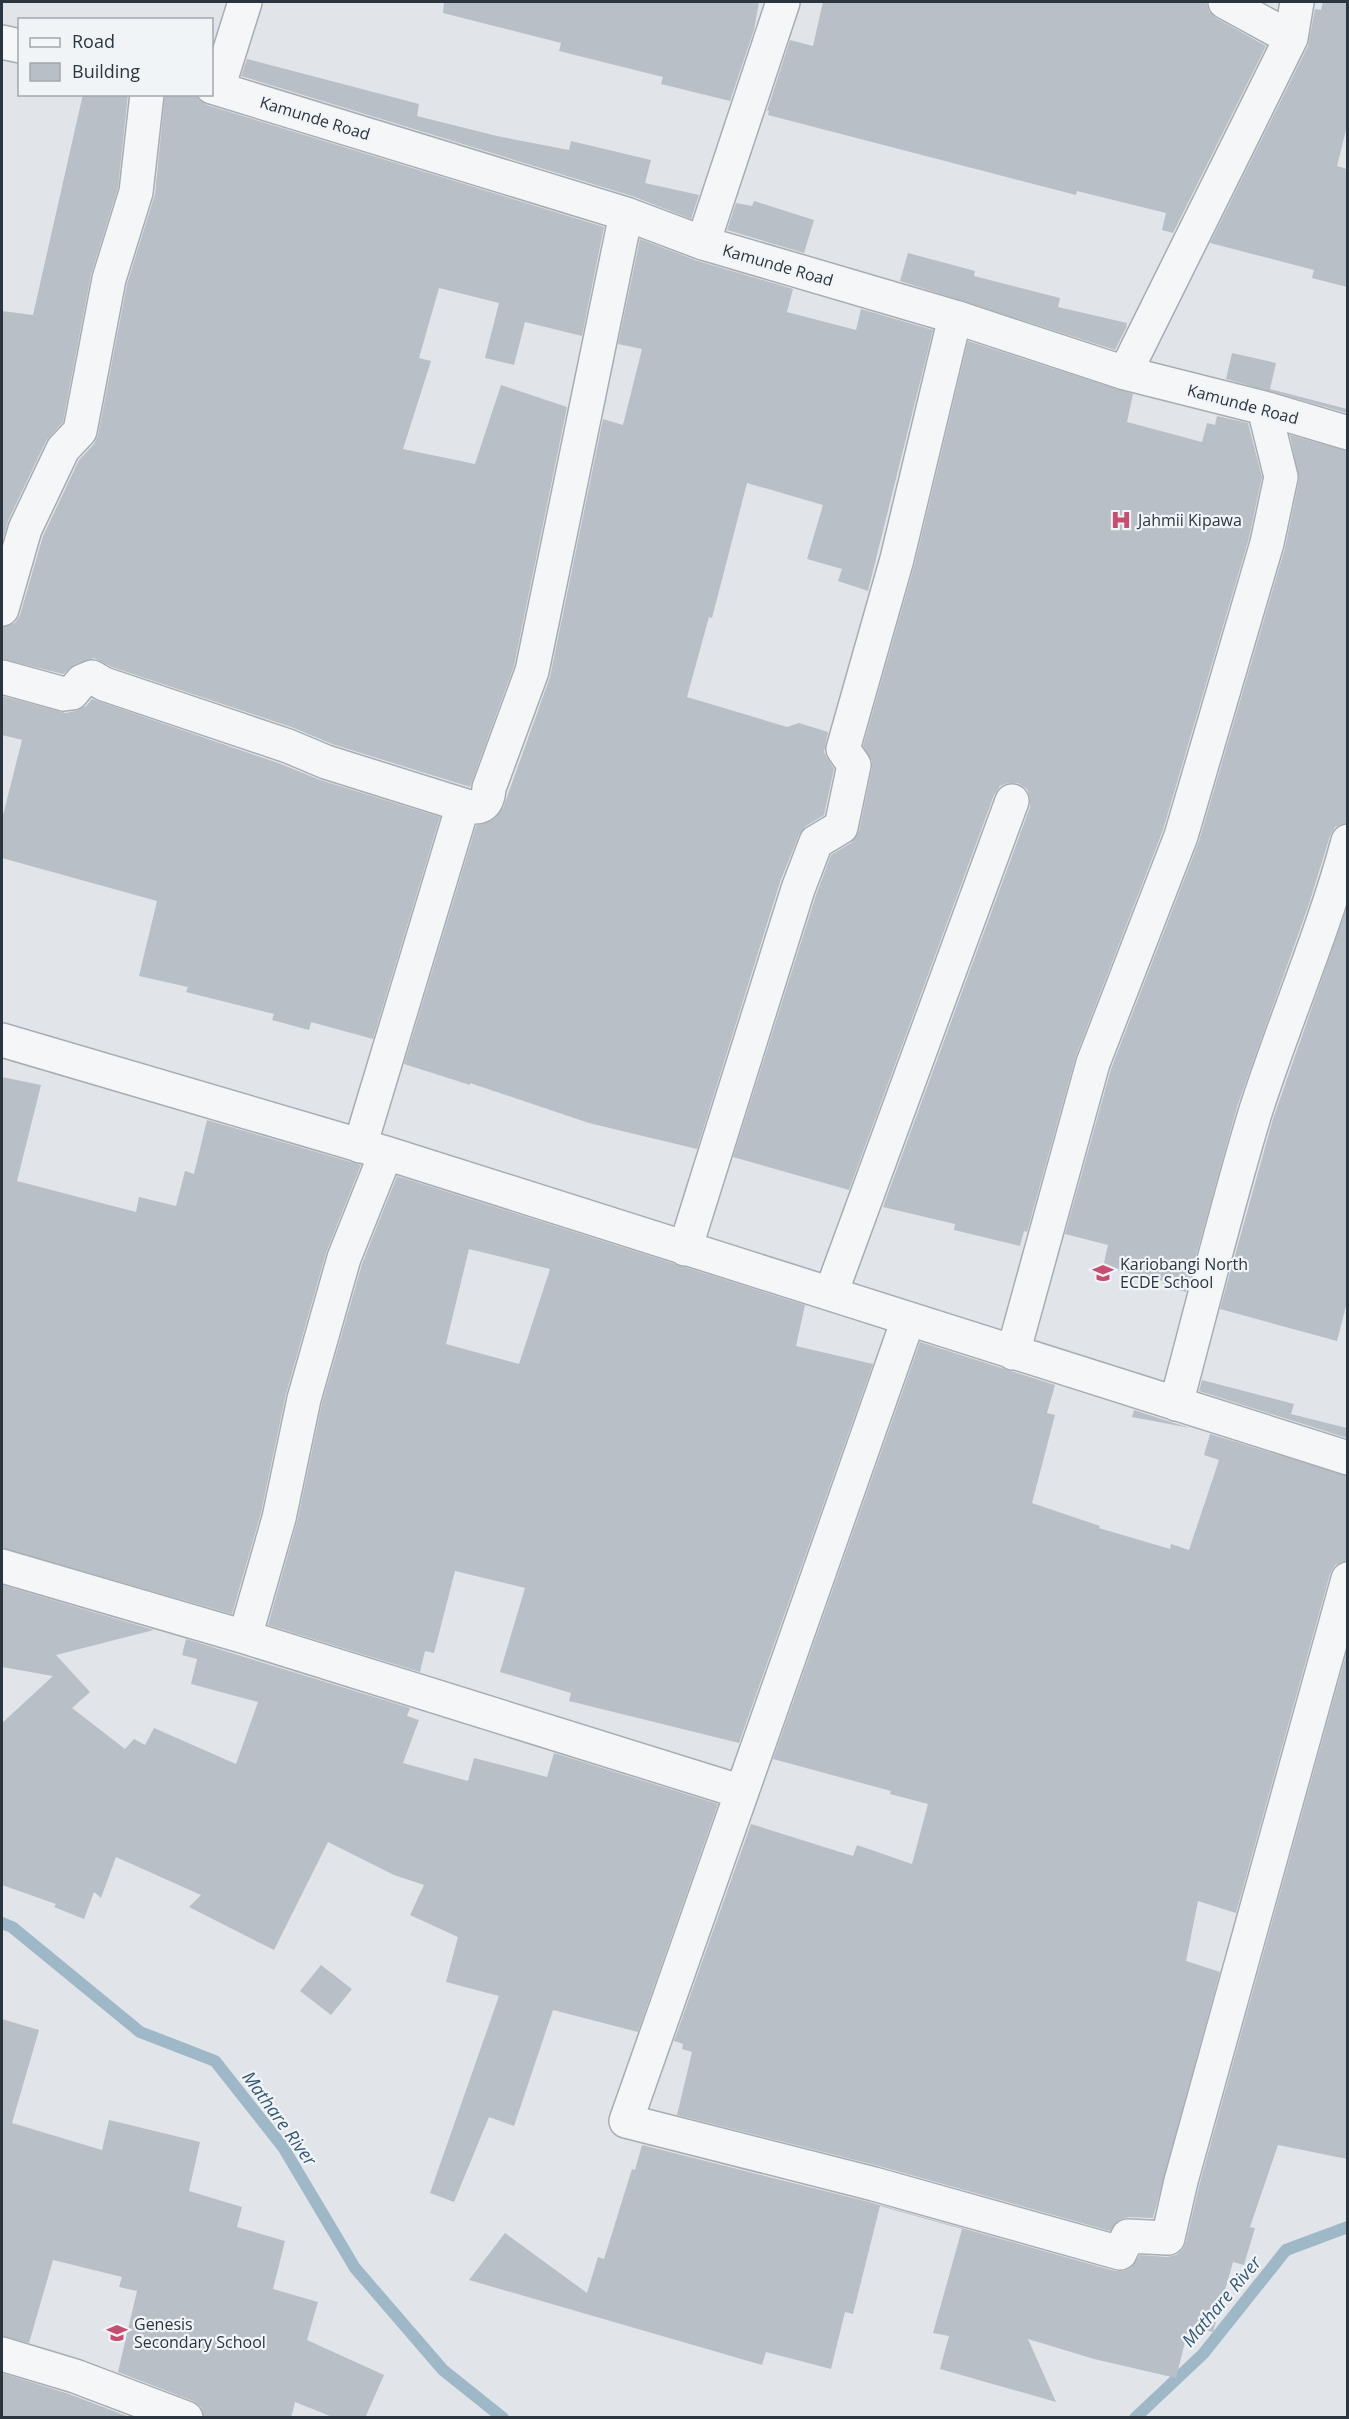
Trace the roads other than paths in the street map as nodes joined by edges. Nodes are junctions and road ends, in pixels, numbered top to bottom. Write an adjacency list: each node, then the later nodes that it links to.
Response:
1 (245, 2): 8 (street)
2 (783, 2): 11 (street)
3 (1225, 2): 5 (street)
4 (1296, 2): 5 (street)
5 (1291, 38): 13 (street)
6 (2, 42): 7 (street)
7 (18, 46)
8 (214, 87): 10 (street, Kamunde Road)
9 (147, 96): 16 (street)
10 (626, 214): 11 (street, Kamunde Road); 19 (street)
11 (703, 243): 12 (street, Kamunde Road)
12 (955, 317): 13 (street, Kamunde Road); 23 (street)
13 (1125, 373): 14 (street, Kamunde Road)
14 (1264, 408): 15 (street, Kamunde Road); 26 (street)
15 (1347, 433)
16 (2, 609)
17 (2, 677): 19 (street)
18 (1011, 801): 24 (street)
19 (463, 805): 22 (street)
20 (1347, 842): 27 (street)
21 (2, 1040): 22 (street)
22 (373, 1150): 23 (street); 31 (street)
23 (686, 1249): 24 (street)
24 (831, 1293): 25 (street)
25 (908, 1320): 26 (street); 32 (street)
26 (1013, 1353): 27 (street)
27 (1176, 1404): 28 (street)
28 (1347, 1458)
29 (2, 1566): 31 (street)
30 (1347, 1579): 32 (street)
31 (244, 1637): 32 (street)
32 (742, 1792)
33 (2, 2354): 34 (street)
34 (186, 2418)

